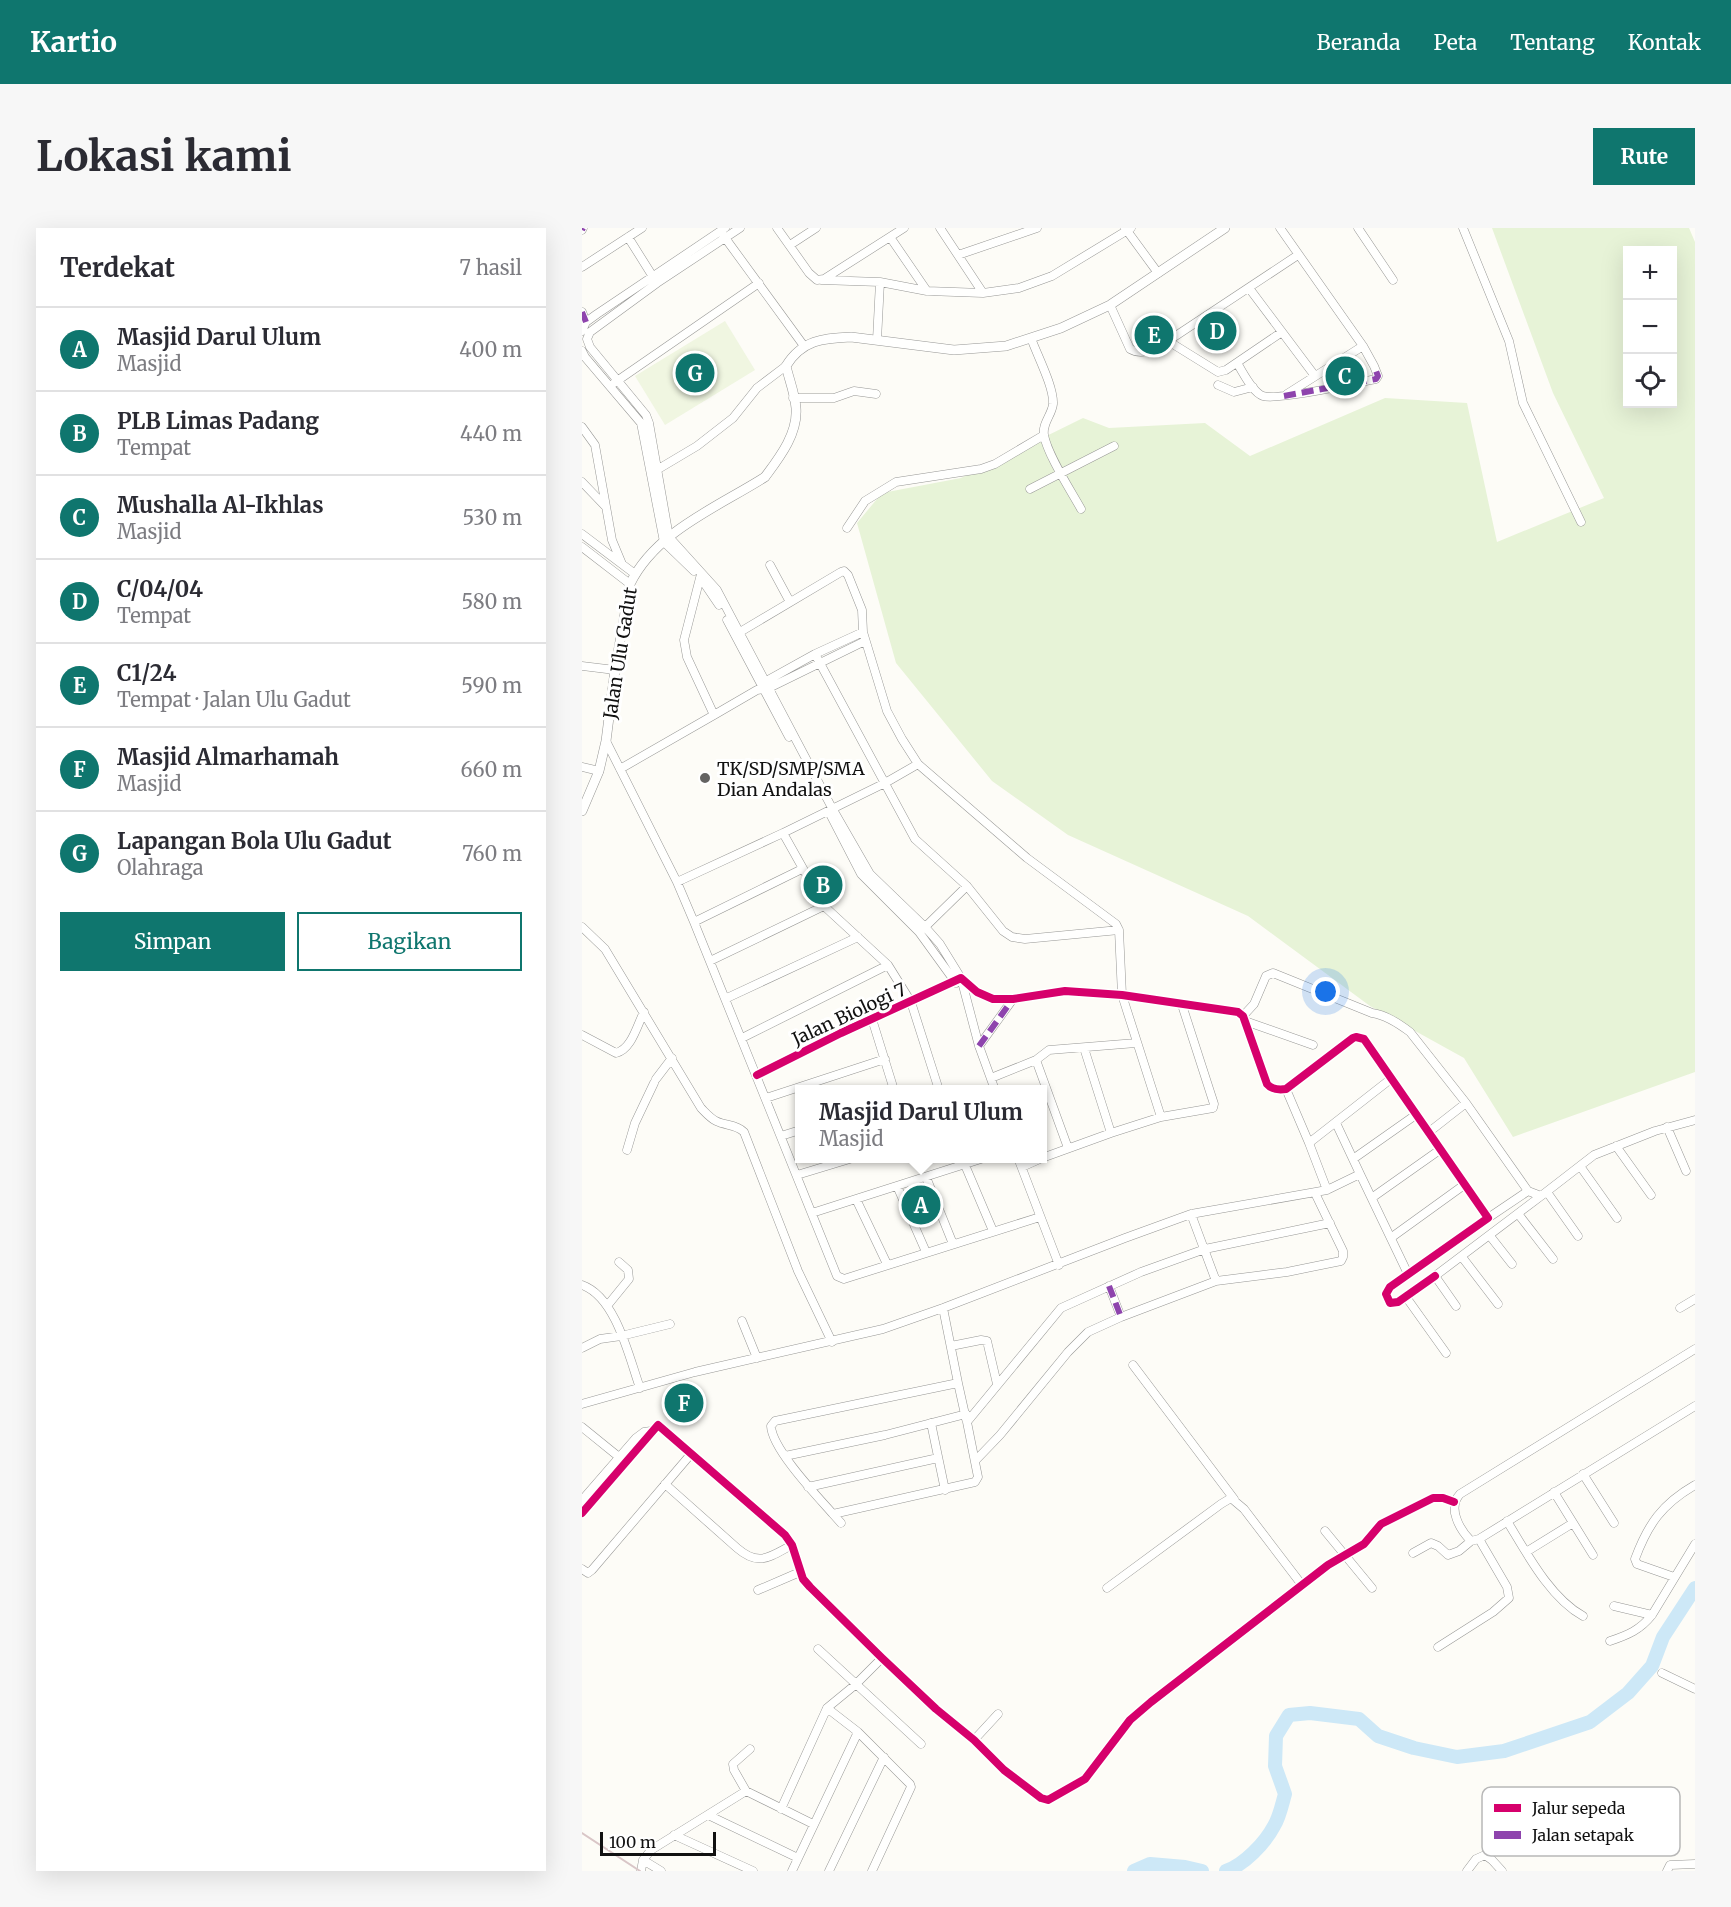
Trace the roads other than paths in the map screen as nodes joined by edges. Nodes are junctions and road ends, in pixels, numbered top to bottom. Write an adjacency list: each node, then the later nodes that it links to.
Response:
1 (642, 228): 14 (street)
2 (740, 228): 13 (street)
3 (777, 228): 16 (street)
4 (816, 228): 16 (street)
5 (904, 228): 15 (street)
6 (940, 228): 17 (street)
7 (1037, 228): 17 (street)
8 (1225, 228): 20 (street)
9 (1280, 228): 18 (street)
10 (1358, 228): 23 (street)
11 (1463, 228): 59 (street)
12 (1128, 229): 20 (street); 28 (street)
13 (724, 232): 21 (street); 25 (street)
14 (628, 237): 19 (street); 21 (street)
15 (890, 237): 22 (street); 27 (street)
16 (790, 245): 22 (street)
17 (958, 255): 28 (street)
18 (1298, 255): 26 (street); 38 (street)
19 (582, 267)
20 (1158, 273): 29 (street)
21 (655, 280): 31 (street); 43 (street)
22 (820, 280): 24 (street)
23 (1393, 280)
24 (880, 282): 27 (street); 35 (street)
25 (759, 283): 37 (street); 43 (street)
26 (1249, 288): 33 (street); 36 (street)
27 (927, 291): 28 (street)
28 (983, 293)
29 (1110, 305): 34 (street); 36 (street)
30 (582, 312): 31 (street)
31 (586, 322): 32 (street)
32 (582, 331)
33 (1282, 332): 40 (street); 42 (street)
34 (1031, 338): 35 (street); 51 (street)
35 (878, 340): 37 (street)
36 (1168, 341): 40 (street)
37 (804, 346): 41 (street)
38 (1363, 346): 42 (street); 48 (street)
39 (582, 351): 45 (street)
40 (1237, 363): 46 (street)
41 (786, 366): 49 (street, Jalan Ulu Gadut); 53 (street)
42 (1315, 376): 48 (street)
43 (618, 380): 45 (street); 53 (street)
44 (1218, 385): 46 (street)
45 (611, 386): 53 (street)
46 (1253, 387): 48 (street)
47 (876, 393): 49 (street)
48 (1284, 396)
49 (794, 398): 62 (street, Jalan Ulu Gadut)
50 (582, 427): 57 (street)
51 (1044, 435): 54 (street); 60 (street)
52 (1114, 446): 54 (street)
53 (654, 471): 62 (street)
54 (1061, 472): 56 (street); 58 (street)
55 (582, 482): 57 (street)
56 (1030, 489)
57 (607, 507): 64 (street)
58 (1081, 509)
59 (1581, 522)
60 (847, 528)
61 (582, 534): 64 (street)
62 (666, 539): 66 (street, Jalan Ulu Gadut); 67 (street)
63 (582, 546): 68 (street)
64 (622, 564): 66 (street)
65 (770, 565): 69 (street)
66 (635, 574): 68 (street, Jalan Ulu Gadut)
67 (700, 574): 70 (street); 76 (street)
68 (630, 584): 74 (street, Jalan Ulu Gadut)
69 (790, 602): 70 (street); 71 (street)
70 (737, 634): 75 (street)
71 (864, 636): 72 (street); 78 (street)
72 (817, 658): 75 (street); 82 (street)
73 (582, 666): 74 (street)
74 (615, 670): 77 (street, Jalan Ulu Gadut)
75 (763, 687): 76 (street); 83 (street)
76 (714, 715): 80 (street)
77 (606, 741): 80 (street); 81 (street, Jalan Ulu Gadut)
78 (918, 764): 82 (street); 93 (street)
79 (582, 767): 81 (street)
80 (620, 769): 87 (street)
81 (598, 771): 84 (street, Jalan Ulu Gadut)
82 (885, 783): 83 (street); 88 (street)
83 (830, 809): 85 (street); 92 (street)
84 (582, 811)
85 (783, 833): 86 (street); 87 (street)
86 (802, 869): 89 (street); 90 (street)
87 (677, 882): 90 (street)
88 (967, 886): 92 (street); 93 (street)
89 (824, 906): 94 (street); 95 (street)
90 (694, 922): 95 (street)
91 (582, 927): 103 (street)
92 (922, 929): 97 (street)
93 (1119, 930): 98 (street)
94 (858, 937): 96 (street); 99 (street)
95 (711, 961): 99 (street)
96 (888, 965): 101 (street); 107 (street)
97 (957, 980): 100 (street); 101 (street, Jalan Biologi 7); 110 (street)
98 (1122, 995): 100 (street); 102 (street); 108 (street)
99 (727, 998): 107 (street)
100 (1013, 999): 110 (street)
101 (911, 1002): 105 (street, Jalan Biologi 7); 120 (street)
102 (1182, 1005): 104 (street); 129 (street)
103 (644, 1012): 106 (street); 112 (street)
104 (1244, 1018): 109 (street); 124 (street); 127 (street)
105 (872, 1019): 113 (street); 115 (street, Jalan Biologi 7)
106 (582, 1035)
107 (742, 1038): 115 (street)
108 (1137, 1043): 111 (street); 129 (street)
109 (1313, 1045)
110 (979, 1046): 116 (street)
111 (1084, 1047): 114 (street); 135 (street)
112 (672, 1058): 141 (street); 200 (street)
113 (885, 1059): 118 (street); 119 (street)
114 (1036, 1060): 116 (street); 122 (street)
115 (757, 1075): 126 (street)
116 (991, 1078): 121 (street)
117 (1392, 1078): 124 (street); 128 (street); 131 (street)
118 (806, 1085)
119 (893, 1085)
120 (937, 1085)
121 (994, 1085)
122 (1045, 1085)
123 (795, 1088): 126 (street)
124 (1286, 1089): 137 (street)
125 (1047, 1090): 139 (street)
126 (766, 1098): 136 (street)
127 (1466, 1103): 133 (street); 158 (street)
128 (1417, 1114): 133 (street); 143 (street)
129 (1161, 1118): 135 (street)
130 (1695, 1120): 132 (street)
131 (1336, 1123): 137 (street); 143 (street)
132 (1667, 1127): 138 (street); 151 (street)
133 (1429, 1131): 140 (street)
134 (795, 1132): 136 (street)
135 (1111, 1133): 139 (street)
136 (781, 1136): 153 (street)
137 (1309, 1143): 157 (street)
138 (1616, 1146): 149 (street); 161 (street)
139 (1068, 1148): 142 (street)
140 (1441, 1149): 155 (street); 162 (street)
141 (627, 1150)
142 (1047, 1156)
143 (1353, 1159): 152 (street)
144 (837, 1163): 153 (street)
145 (961, 1163): 154 (street)
146 (963, 1163): 171 (street)
147 (1020, 1163): 150 (street)
148 (1031, 1163): 150 (street)
149 (1580, 1166): 160 (street); 169 (street)
150 (1022, 1167): 167 (street)
151 (1686, 1172)
152 (1360, 1174): 157 (street); 162 (street)
153 (797, 1175): 164 (street)
154 (926, 1177): 156 (street); 175 (street)
155 (1464, 1185): 168 (street); 174 (street)
156 (897, 1186): 163 (street); 177 (street)
157 (1327, 1190): 159 (street)
158 (1528, 1191): 160 (street); 168 (street)
159 (1315, 1193): 165 (street); 170 (street)
160 (1544, 1194): 166 (street); 173 (street)
161 (1651, 1194)
162 (1373, 1197): 174 (street)
163 (856, 1199): 164 (street); 181 (street)
164 (812, 1213): 181 (street)
165 (1191, 1214): 176 (street); 183 (street)
166 (1519, 1215): 172 (street); 179 (street)
167 (1040, 1217): 171 (street); 183 (street)
168 (1488, 1218): 184 (street)
169 (1617, 1218)
170 (1330, 1223): 176 (street); 186 (street)
171 (993, 1231): 175 (street)
172 (1490, 1236): 178 (street); 182 (street)
173 (1578, 1236)
174 (1392, 1237): 184 (street)
175 (953, 1244): 177 (street)
176 (1205, 1249): 186 (street); 188 (street)
177 (927, 1252): 181 (street)
178 (1462, 1257): 185 (street); 191 (street)
179 (1553, 1259)
180 (619, 1262): 192 (street)
181 (887, 1264)
182 (1512, 1264)
183 (1059, 1265): 194 (street)
184 (1408, 1274): 189 (street)
185 (1434, 1276): 189 (street); 193 (street)
186 (1216, 1281): 196 (street)
187 (582, 1285): 192 (street)
188 (1109, 1286): 196 (street); 208 (street)
189 (1406, 1297): 204 (street)
190 (1695, 1299): 195 (street)
191 (1498, 1304)
192 (608, 1306): 199 (street)
193 (1456, 1306)
194 (943, 1308): 200 (street); 201 (street)
195 (1680, 1308)
196 (1121, 1317): 222 (street)
197 (742, 1321): 205 (street)
198 (670, 1324): 199 (street)
199 (621, 1336): 202 (street); 209 (street)
200 (832, 1342): 205 (street)
201 (951, 1346): 207 (street); 208 (street)
202 (582, 1348)
203 (1695, 1349): 232 (street)
204 (1446, 1353)
205 (757, 1358): 209 (street)
206 (1133, 1365): 230 (street)
207 (958, 1383): 213 (street); 219 (street)
208 (997, 1384): 213 (street)
209 (640, 1388): 210 (street)
210 (582, 1404)
211 (1695, 1406): 223 (street)
212 (666, 1418): 215 (street)
213 (966, 1418): 214 (street); 222 (street)
214 (931, 1423): 219 (street); 221 (street)
215 (658, 1425): 217 (street); 218 (street)
216 (582, 1427): 220 (street)
217 (651, 1431): 220 (street); 233 (street)
218 (691, 1454): 224 (street); 242 (street)
219 (785, 1456): 226 (street)
220 (619, 1457): 228 (street)
221 (938, 1458): 226 (street); 227 (street)
222 (975, 1461): 227 (street)
223 (1583, 1474): 229 (street); 238 (street)
224 (665, 1484): 242 (street); 247 (street)
225 (1695, 1485): 249 (street)
226 (808, 1487): 234 (street)
227 (945, 1490): 234 (street)
228 (585, 1491): 231 (street)
229 (1554, 1492): 235 (street); 237 (street)
230 (1234, 1499): 250 (street); 251 (street)
231 (582, 1500)
232 (1454, 1502): 240 (street); 245 (street)
233 (582, 1512)
234 (833, 1514): 236 (street)
235 (1507, 1521): 240 (street); 243 (street)
236 (842, 1523)
237 (1573, 1523): 243 (street); 246 (street)
238 (1614, 1523)
239 (1325, 1531): 245 (street)
240 (1475, 1540): 244 (street); 258 (street)
241 (1695, 1544): 249 (street)
242 (792, 1545): 248 (street)
243 (1526, 1552): 256 (street)
244 (1413, 1553)
245 (1346, 1555): 250 (street); 252 (street)
246 (1593, 1555)
247 (582, 1569)
248 (800, 1572): 253 (street); 260 (street)
249 (1674, 1577): 255 (street)
250 (1302, 1585): 267 (street)
251 (1107, 1588)
252 (1372, 1588)
253 (758, 1590)
254 (1614, 1606): 255 (street)
255 (1652, 1615): 257 (street)
256 (1583, 1616)
257 (1610, 1641)
258 (1438, 1647)
259 (818, 1649): 262 (street)
260 (882, 1658): 262 (street); 267 (street)
261 (1662, 1673): 263 (street)
262 (855, 1685): 264 (street); 268 (street)
263 (1695, 1689)
264 (827, 1708): 266 (street); 272 (street)
265 (998, 1714): 267 (street)
266 (858, 1731): 270 (street); 274 (street)
267 (974, 1740)
268 (921, 1744)
269 (750, 1749): 271 (street)
270 (884, 1757): 285 (street); 286 (street)
271 (746, 1791): 272 (street); 273 (street)
272 (781, 1809): 274 (street)
273 (708, 1815): 275 (street); 278 (street)
274 (813, 1824): 278 (street)
275 (674, 1835): 279 (street); 283 (street)
276 (1483, 1856): 287 (street)
277 (1486, 1856): 288 (street)
278 (798, 1858): 284 (street)
279 (643, 1860): 281 (street); 282 (street)
280 (1695, 1864): 289 (street)
281 (641, 1871)
282 (661, 1871)
283 (753, 1871)
284 (792, 1871)
285 (828, 1871)
286 (872, 1871)
287 (1467, 1871)
288 (1502, 1871)
289 (1666, 1871)

